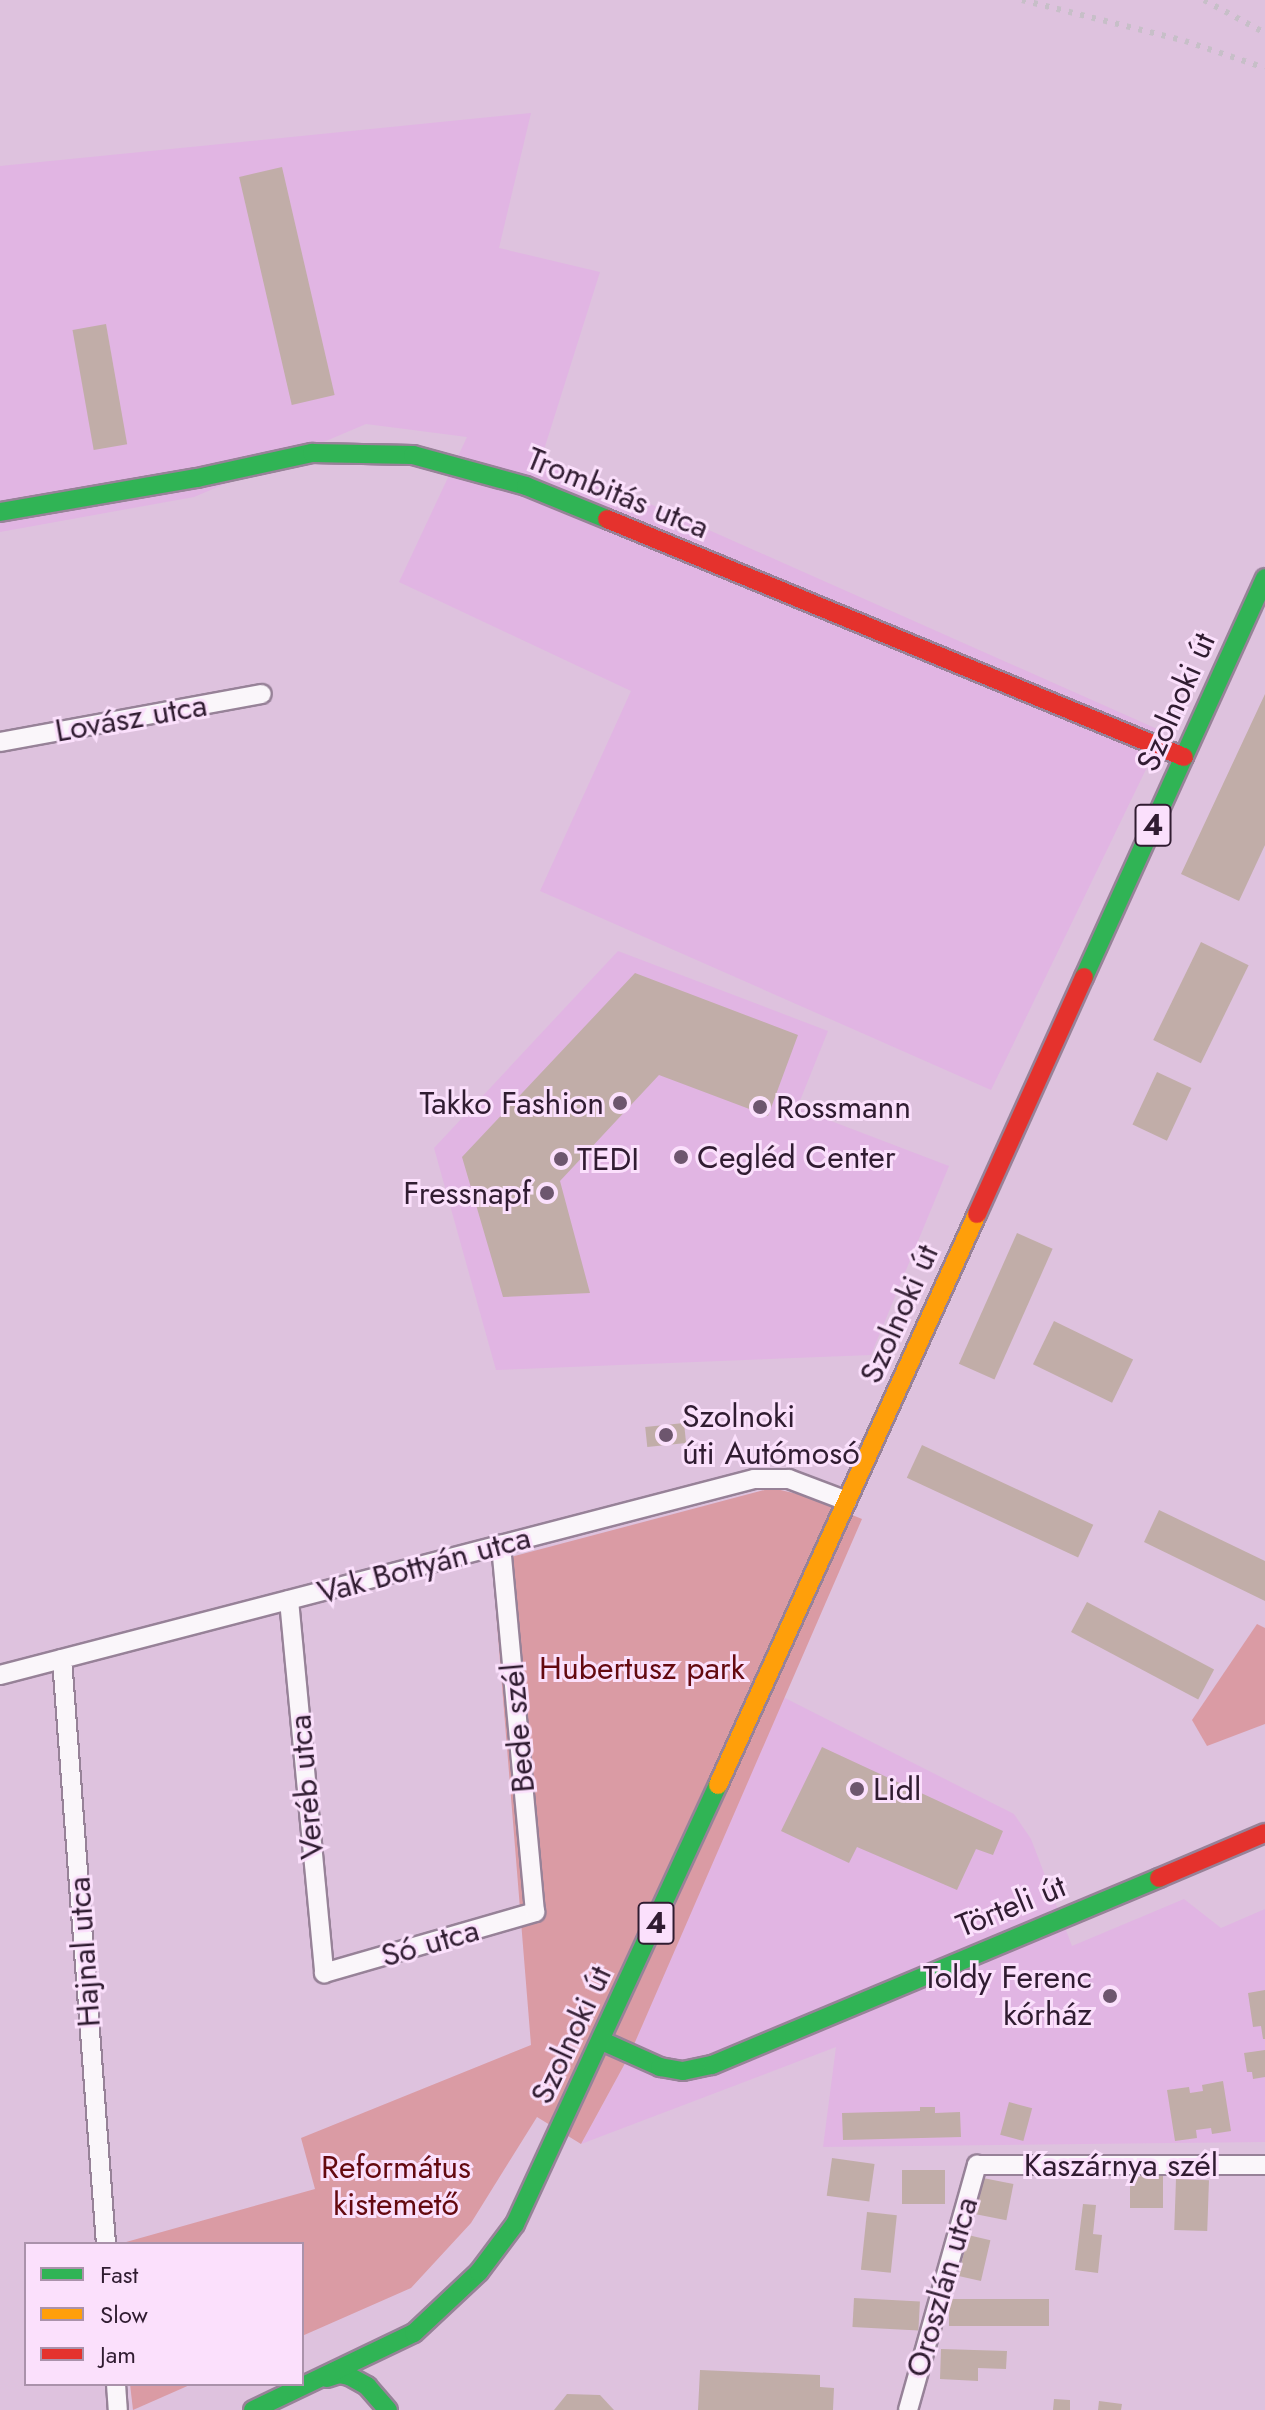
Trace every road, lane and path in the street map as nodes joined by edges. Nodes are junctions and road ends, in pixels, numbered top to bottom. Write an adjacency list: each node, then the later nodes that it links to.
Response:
1 (0, 512): 5 (main road, Trombitás utca)
2 (1265, 578): 5 (main road, Szolnoki út / 4)
3 (262, 694): 4 (street, Lovász utca)
4 (0, 742)
5 (1184, 757): 6 (main road, Szolnoki út / 4)
6 (847, 1501): 7 (street, Vak Bottyán utca); 14 (main road, Szolnoki út / 4)
7 (501, 1545): 8 (street, Vak Bottyán utca); 12 (street, Bede szél)
8 (289, 1600): 9 (street, Vak Bottyán utca); 13 (street, Veréb utca)
9 (62, 1659): 10 (street, Vak Bottyán utca); 17 (street, Hajnal utca)
10 (0, 1675)
11 (1265, 1833): 14 (main road, Törteli út)
12 (535, 1912): 13 (street, Só utca)
13 (324, 1973)
14 (602, 2041): 18 (main road, Szolnoki út / 4)
15 (977, 2165): 16 (street, Kaszárnya szél); 24 (street, Oroszlán utca)
16 (1265, 2165)
17 (106, 2242)
18 (379, 2366): 19 (main road, 4); 23 (main road)
19 (318, 2381): 22 (main road, 4); 23 (main road)
20 (116, 2386): 21 (street)
21 (118, 2410)
22 (253, 2410)
23 (389, 2410)
24 (908, 2410)

